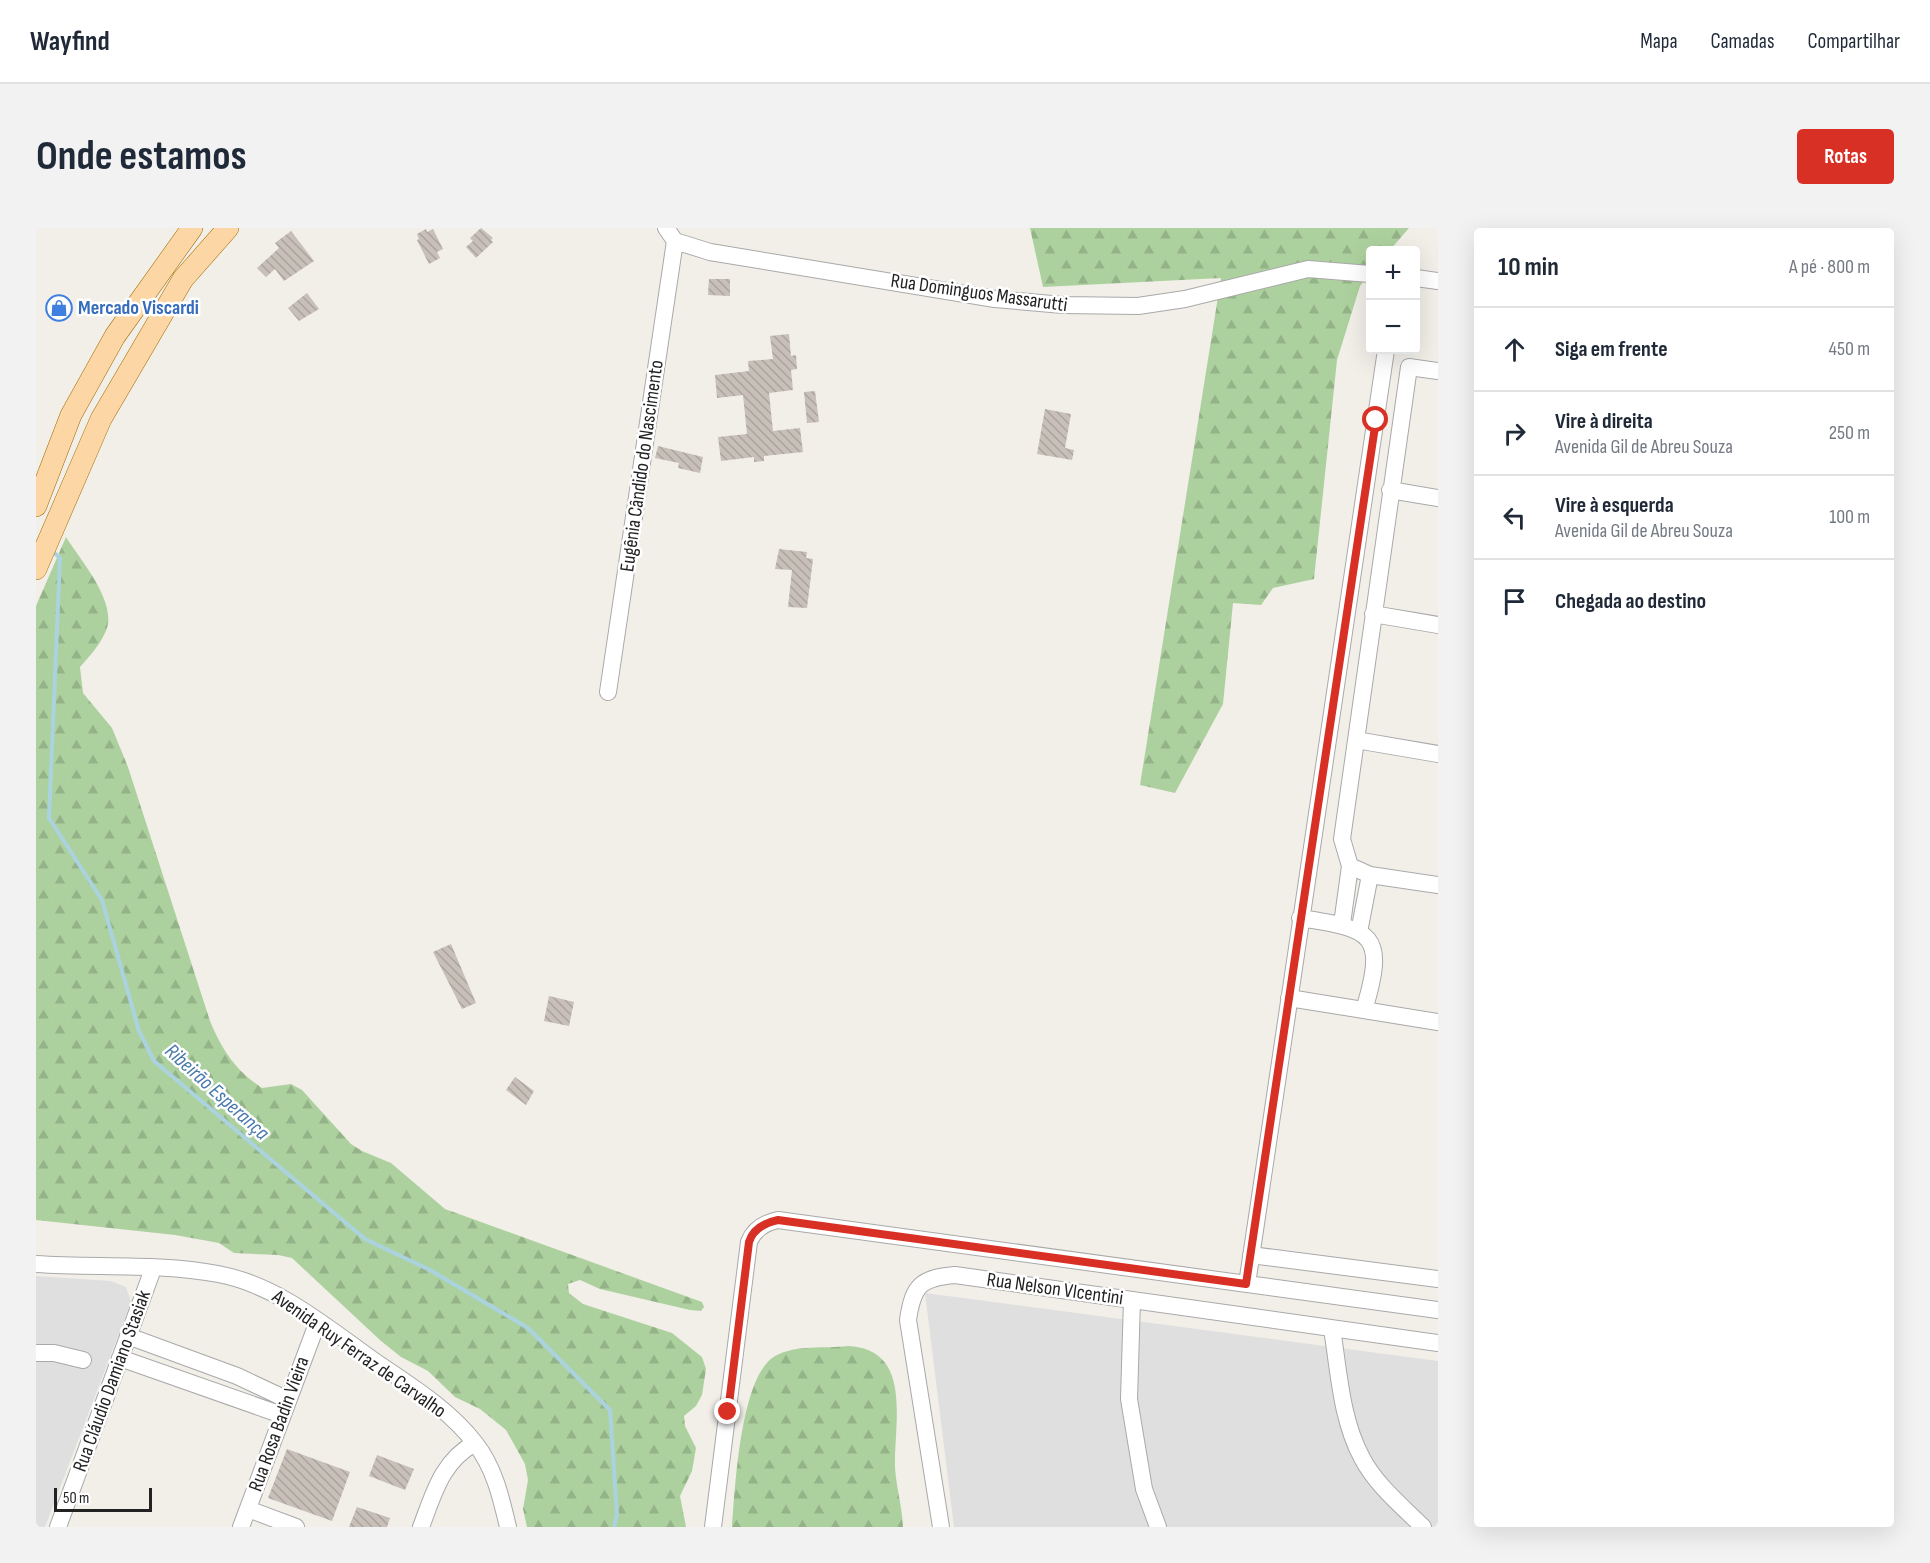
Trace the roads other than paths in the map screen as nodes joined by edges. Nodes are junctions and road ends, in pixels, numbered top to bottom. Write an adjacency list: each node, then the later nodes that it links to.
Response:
1 (192, 228): 11 (main road)
2 (228, 228): 12 (main road)
3 (670, 234): 4 (street, Rua Dominguos Massarutti); 15 (street, Eugênia Cândido do Nascimento)
4 (1366, 274)
5 (1436, 276): 6 (street)
6 (1420, 278)
7 (1385, 354): 21 (street)
8 (1438, 371): 9 (street)
9 (1390, 490): 10 (street); 13 (street)
10 (1438, 498)
11 (36, 506)
12 (39, 562)
13 (1373, 614): 14 (street); 16 (street)
14 (1438, 625)
15 (608, 692)
16 (1356, 740): 17 (street); 18 (street)
17 (1438, 754)
18 (1350, 867): 19 (street); 22 (street)
19 (1370, 875): 20 (street); 23 (street)
20 (1438, 885)
21 (1300, 918): 22 (street); 24 (street)
22 (1342, 924): 23 (street)
23 (1359, 932): 25 (street)
24 (1289, 998): 25 (street); 27 (street)
25 (1364, 1010): 26 (street)
26 (1438, 1022)
27 (1251, 1255): 30 (street); 31 (street)
28 (36, 1264): 29 (street, Avenida Ruy Ferraz de Carvalho)
29 (153, 1269): 34 (street, Avenida Ruy Ferraz de Carvalho); 36 (street, Rua Cláudio Damiano Stasiak)
30 (1438, 1279)
31 (1246, 1284): 33 (street); 49 (street)
32 (1132, 1300): 35 (street, Rua Nelson VIcentini); 50 (street, Rua Nelson VIcentini); 51 (street)
33 (1438, 1310)
34 (318, 1321): 41 (street, Rua Rosa Badin Vieira); 42 (street, Avenida Ruy Ferraz de Carvalho)
35 (1332, 1329): 37 (street, Rua Nelson VIcentini); 52 (street)
36 (128, 1336): 39 (street, Rua Cláudio Damiano Stasiak); 41 (street)
37 (1438, 1343)
38 (36, 1353): 40 (street)
39 (120, 1358): 41 (street); 44 (street, Rua Cláudio Damiano Stasiak)
40 (83, 1360)
41 (285, 1408): 43 (street, Rua Rosa Badin Vieira)
42 (475, 1443): 47 (street); 48 (street, Avenida Ruy Ferraz de Carvalho)
43 (248, 1509): 45 (street, Rua Rosa Badin Vieira); 46 (street)
44 (58, 1527)
45 (241, 1527)
46 (296, 1527)
47 (422, 1527)
48 (508, 1527)
49 (713, 1527)
50 (941, 1527)
51 (1158, 1527)
52 (1423, 1527)

